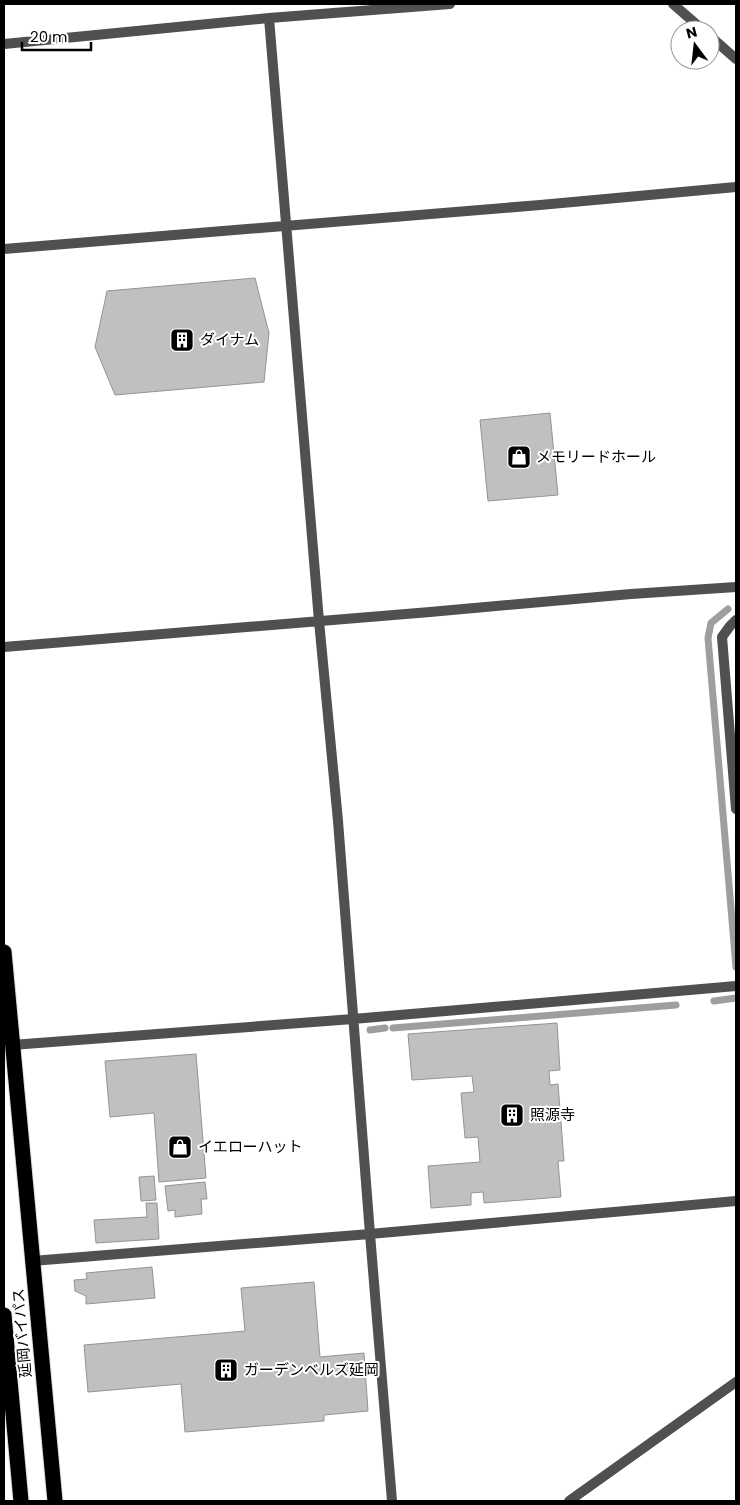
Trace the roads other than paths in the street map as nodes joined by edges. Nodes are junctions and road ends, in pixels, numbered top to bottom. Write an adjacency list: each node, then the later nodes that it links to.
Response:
1 (450, 4): 3 (street)
2 (673, 4): 4 (street)
3 (269, 18): 5 (street); 9 (street)
4 (691, 20)
5 (4, 44)
6 (720, 45): 7 (street)
7 (736, 59)
8 (736, 187): 9 (street)
9 (286, 225): 10 (street); 13 (street)
10 (4, 249)
11 (736, 587): 13 (street)
12 (736, 620): 15 (street)
13 (319, 621): 14 (street); 18 (street)
14 (4, 647)
15 (736, 809)
16 (4, 952): 19 (highway, 延岡バイパス)
17 (736, 986): 18 (street)
18 (353, 1019): 19 (street); 21 (street)
19 (12, 1045): 22 (highway, 延岡バイパス)
20 (736, 1201): 21 (street)
21 (370, 1234): 22 (street); 27 (street)
22 (32, 1261): 26 (highway, 延岡バイパス)
23 (4, 1315): 25 (highway, 延岡バイパス)
24 (736, 1382): 28 (street)
25 (22, 1501)
26 (55, 1501)
27 (392, 1501)
28 (570, 1501)

